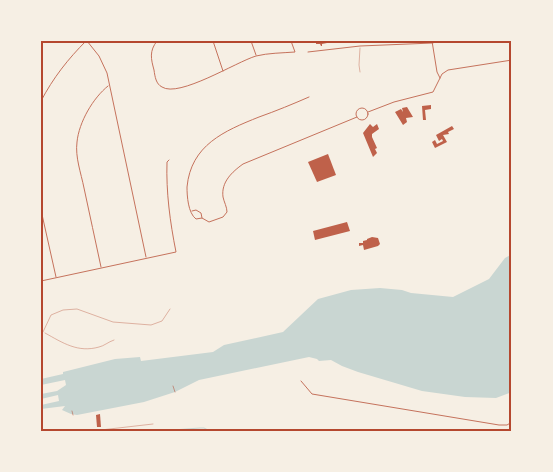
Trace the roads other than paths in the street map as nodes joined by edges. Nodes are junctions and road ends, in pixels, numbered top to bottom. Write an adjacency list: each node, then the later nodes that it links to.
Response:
1 (87, 41): 17 (street); 19 (street)
2 (157, 41): 14 (street)
3 (213, 41): 14 (street)
4 (251, 41): 12 (street)
5 (291, 41): 12 (street)
6 (476, 41): 7 (street)
7 (499, 41)
8 (360, 42): 10 (lane)
9 (432, 42): 10 (street); 16 (street)
10 (360, 46): 11 (street); 15 (lane)
11 (308, 52)
12 (256, 56): 14 (street)
13 (512, 60): 16 (street)
14 (223, 71)
15 (360, 72)
16 (440, 78): 20 (street)
17 (110, 85): 26 (street); 27 (street)
18 (309, 97): 24 (street)
19 (41, 100)
20 (368, 112): 21 (street); 21 (street)
21 (357, 117): 25 (street)
22 (169, 160): 26 (street)
23 (41, 210): 28 (street)
24 (192, 211): 25 (street); 25 (street)
25 (202, 218)
26 (146, 258): 27 (street)
27 (101, 268): 28 (street)
28 (56, 277): 29 (street)
29 (41, 281)
30 (170, 309): 31 (lane)
31 (42, 332): 32 (lane)
32 (114, 340)
33 (301, 381): 34 (street)
34 (512, 422)
35 (153, 424): 36 (lane)
36 (92, 431)

